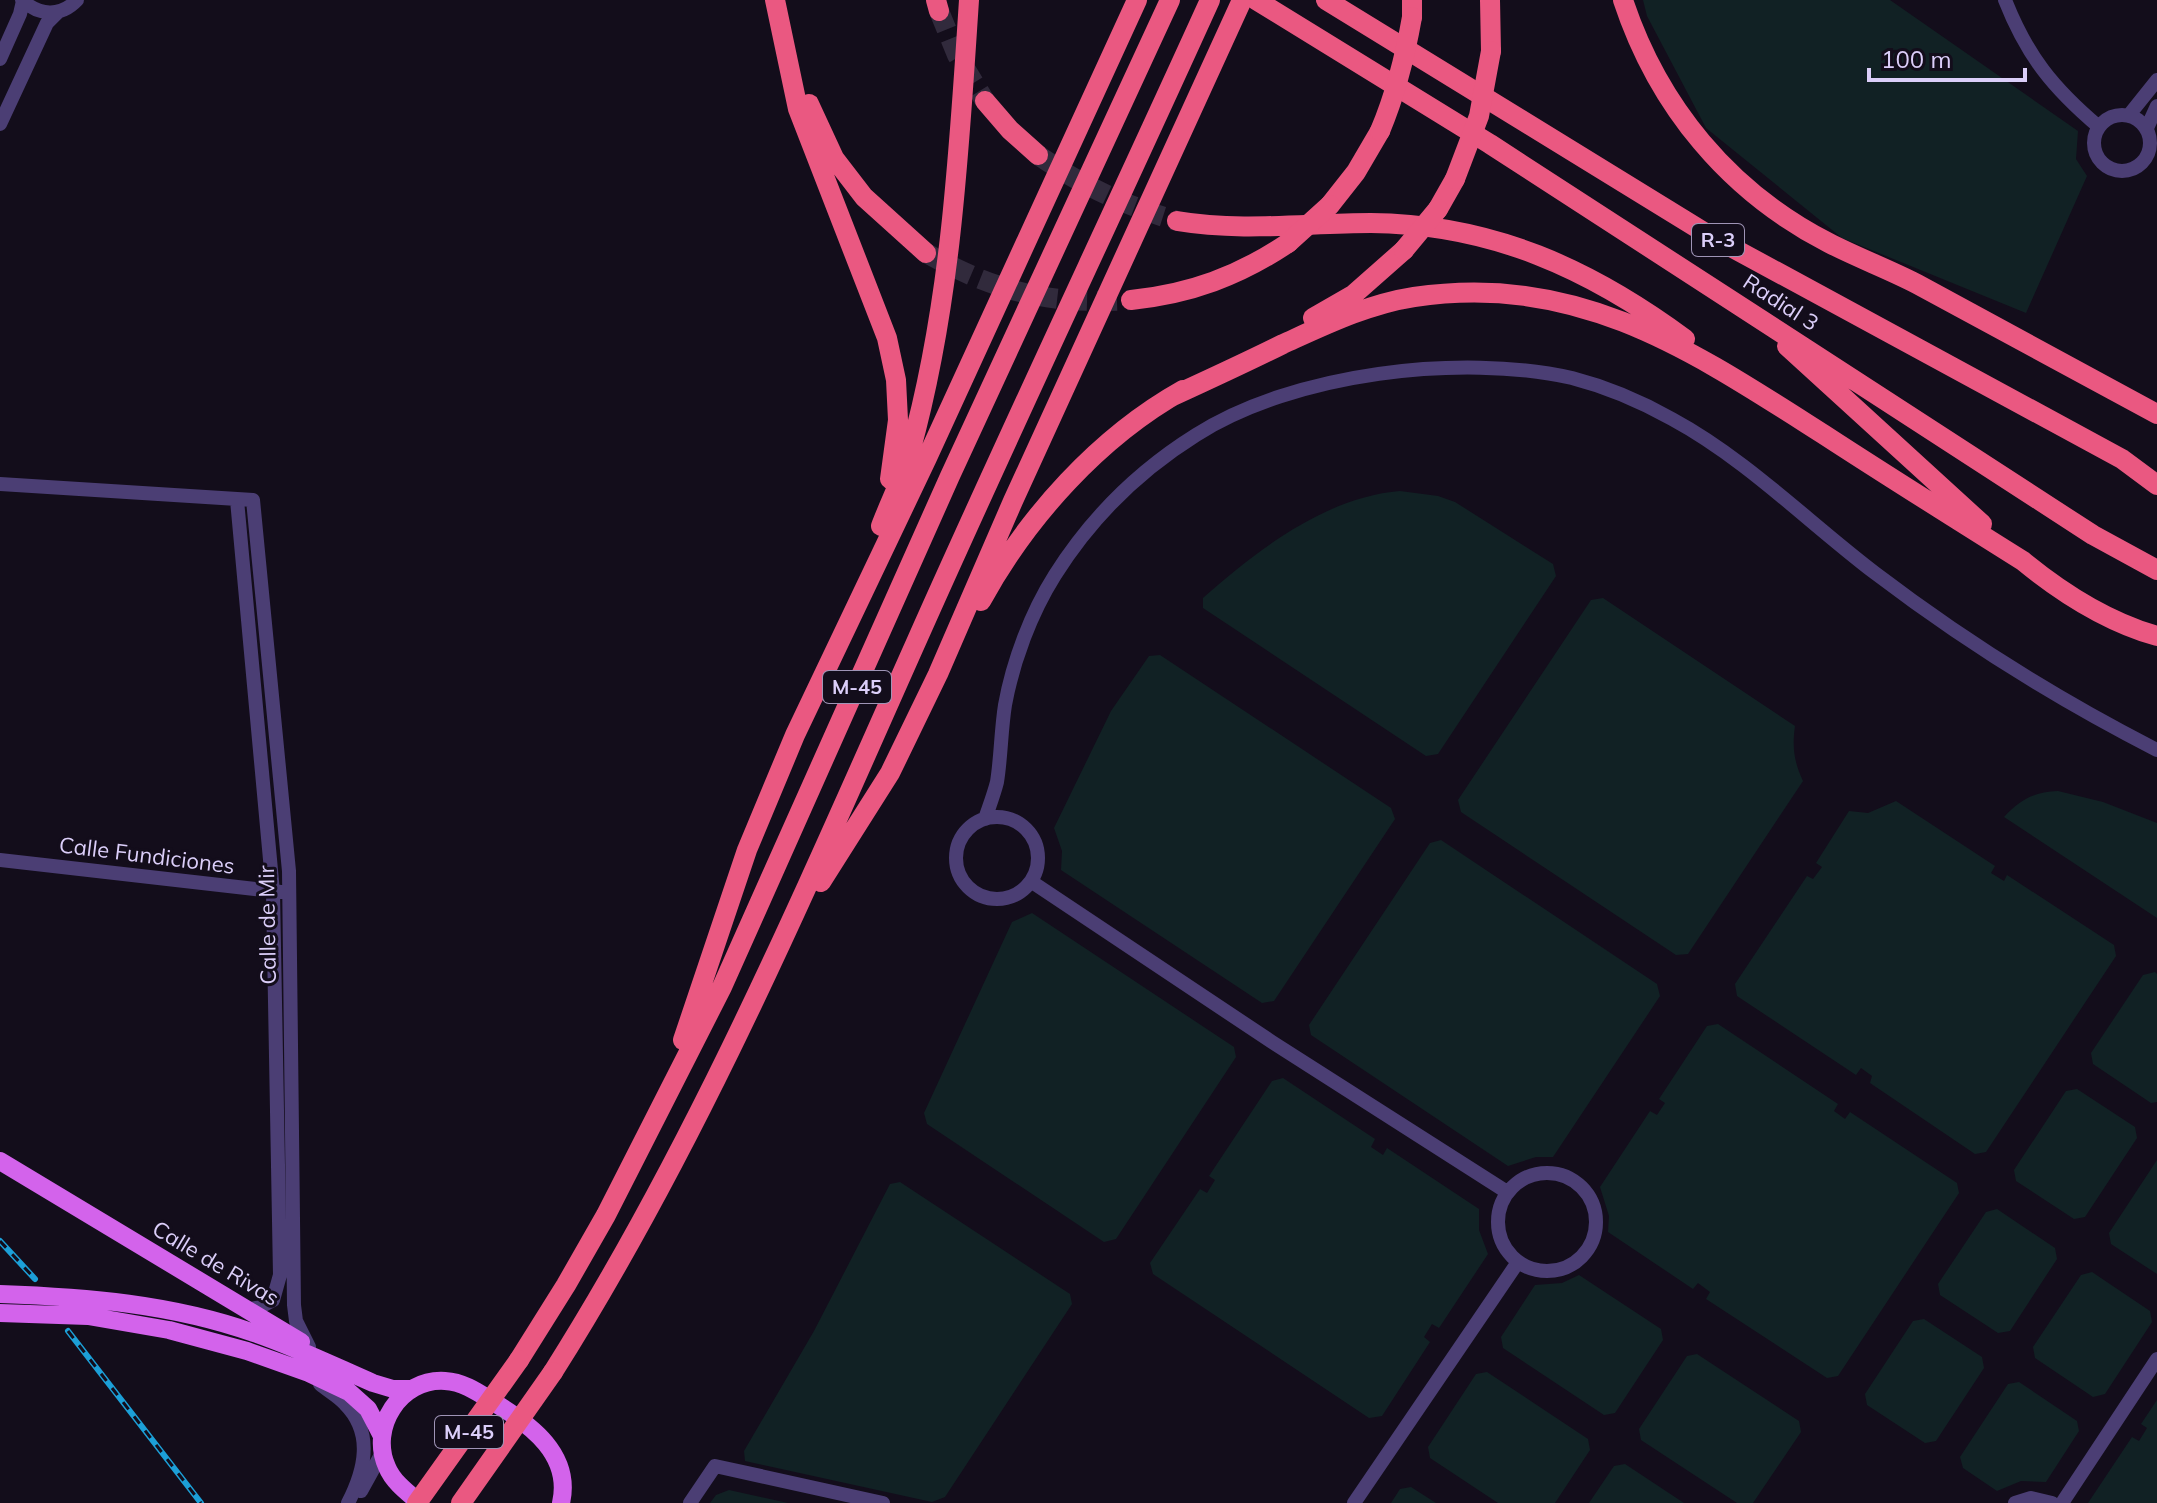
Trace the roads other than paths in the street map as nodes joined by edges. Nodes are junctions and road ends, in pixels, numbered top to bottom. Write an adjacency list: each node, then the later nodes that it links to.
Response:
1 (22, 0): 15 (street); 17 (street)
2 (77, 0): 15 (street)
3 (775, 0): 16 (highway)
4 (969, 0): 38 (highway)
5 (1137, 0): 42 (highway)
6 (1169, 0): 52 (highway, M-45)
7 (1242, 0): 41 (highway)
8 (1256, 0): 30 (highway, Radial 3 / R-3)
9 (1326, 0): 35 (highway, Radial 3 / R-3)
10 (1490, 0): 31 (highway, bridge)
11 (1623, 0): 33 (highway)
12 (2005, 0): 23 (street)
13 (1412, 8): 29 (highway, bridge)
14 (1206, 9): 51 (highway, M-45)
15 (58, 12): 22 (street)
16 (780, 29): 28 (highway); 38 (highway)
17 (0, 59)
18 (2157, 80): 21 (street)
19 (985, 101): 25 (highway)
20 (2157, 106): 24 (street)
21 (2129, 115): 23 (street); 24 (street)
22 (0, 124)
23 (2099, 127): 26 (street)
24 (2147, 128): 26 (street)
25 (1038, 155)
26 (2152, 163)
27 (1177, 221): 32 (highway)
28 (926, 253)
29 (1131, 300)
30 (1743, 306): 37 (highway); 39 (highway, Radial 3 / R-3)
31 (1173, 396): 32 (highway); 41 (highway)
32 (1766, 398): 37 (highway)
33 (2157, 414)
34 (0, 484): 36 (street)
35 (2157, 485)
36 (245, 500): 49 (street, Calle de Mir); 50 (street, Calle de Mir)
37 (2023, 561): 40 (highway)
38 (866, 564): 42 (highway)
39 (2157, 570)
40 (2157, 636)
41 (938, 674): 51 (highway)
42 (819, 683): 52 (highway)
43 (2157, 750): 44 (street)
44 (997, 782): 45 (street); 46 (street)
45 (1006, 818): 46 (street); 48 (street)
46 (985, 819): 48 (street)
47 (0, 860): 49 (street, Calle Fundiciones)
48 (1032, 882): 54 (street)
49 (273, 892): 50 (street, Calle Fundiciones); 57 (street, Calle de Mir)
50 (289, 893): 60 (street, Calle de Mir)
51 (794, 917): 65 (highway, M-45, bridge)
52 (679, 1071): 64 (highway, M-45, bridge)
53 (0, 1161): 57 (main road, Calle de Rivas)
54 (1507, 1192): 55 (street); 55 (street)
55 (1518, 1262): 69 (street)
56 (0, 1294): 60 (main road)
57 (246, 1310): 60 (main road, Calle de Rivas)
58 (0, 1313): 60 (main road)
59 (2157, 1359): 72 (street)
60 (313, 1360): 61 (main road, Calle de Rivas); 62 (main road); 63 (street)
61 (412, 1389): 62 (main road); 66 (main road, Calle de Rivas)
62 (382, 1444): 63 (street); 64 (main road)
63 (348, 1503)
64 (418, 1503)
65 (461, 1503)
66 (562, 1503)
67 (690, 1503): 68 (street)
68 (883, 1503)
69 (1354, 1503)
70 (2015, 1503): 71 (street)
71 (2052, 1503)
72 (2062, 1503)

